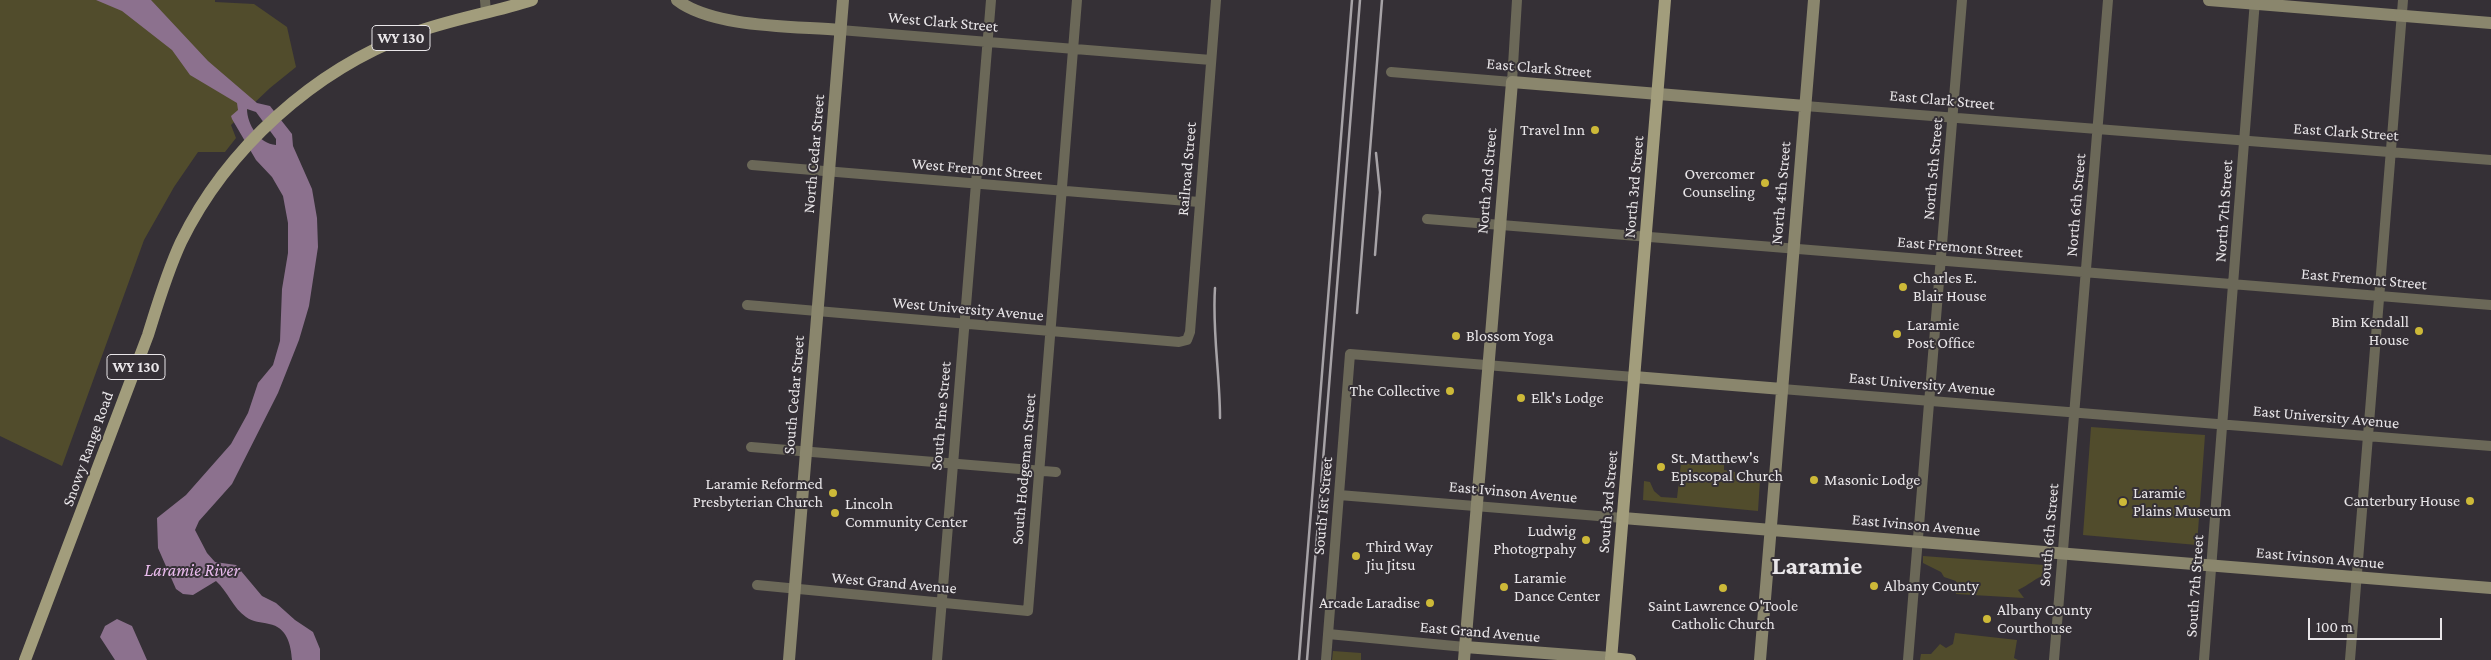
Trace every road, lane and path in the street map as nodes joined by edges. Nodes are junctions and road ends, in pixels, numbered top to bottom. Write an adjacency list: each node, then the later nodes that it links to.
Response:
1 (532, 0): 15 (main road, Snowy Range Road / WY 130)
2 (676, 0): 18 (street, West Clark Street)
3 (843, 0): 18 (street, North Cedar Street)
4 (991, 0): 19 (street, South Pine Street)
5 (1076, 0): 20 (street, South Hodgeman Street)
6 (1216, 0): 21 (street, Railroad Street)
7 (1517, 0): 23 (street, North 2nd Street)
8 (1665, 0): 24 (main road, North 3rd Street)
9 (1814, 0): 25 (street, North 4th Street)
10 (1962, 0): 26 (street, North 5th Street)
11 (2108, 0): 27 (street, North 6th Street)
12 (2209, 0): 14 (street)
13 (2403, 0): 16 (street)
14 (2255, 2): 16 (street); 28 (street, North 7th Street)
15 (486, 6): 80 (main road, Snowy Range Road / WY 130)
16 (2402, 16): 17 (street); 29 (street)
17 (2491, 23)
18 (840, 30): 19 (street, West Clark Street); 32 (street, North Cedar Street)
19 (987, 42): 20 (street, West Clark Street); 33 (street, South Pine Street)
20 (1072, 50): 21 (street, West Clark Street); 34 (street, South Hodgeman Street)
21 (1211, 60): 35 (street, Railroad Street)
22 (1391, 72): 23 (street, East Clark Street)
23 (1512, 82): 24 (street, East Clark Street); 37 (street, North 2nd Street)
24 (1658, 94): 25 (street, East Clark Street); 38 (main road, North 3rd Street)
25 (1805, 106): 26 (street, East Clark Street); 39 (street, North 4th Street)
26 (1952, 117): 27 (street, East Clark Street); 40 (street, North 5th Street)
27 (2097, 129): 28 (street, East Clark Street); 41 (street, North 6th Street)
28 (2244, 140): 29 (street, East Clark Street); 42 (street, North 7th Street)
29 (2391, 152): 30 (street, East Clark Street); 43 (street)
30 (2491, 160)
31 (752, 165): 32 (street, West Fremont Street)
32 (829, 171): 33 (street, West Fremont Street); 46 (street, North Cedar Street)
33 (977, 184): 34 (street, West Fremont Street); 47 (street, South Pine Street)
34 (1061, 191): 35 (street, West Fremont Street); 48 (street, South Hodgeman Street)
35 (1199, 202): 49 (street, Railroad Street)
36 (1427, 219): 37 (street, East Fremont Street)
37 (1500, 225): 38 (street, East Fremont Street); 51 (street, North 2nd Street)
38 (1646, 236): 39 (street, East Fremont Street); 52 (main road, North 3rd Street)
39 (1793, 248): 40 (street, East Fremont Street); 53 (street, North 4th Street)
40 (1941, 260): 41 (street, East Fremont Street); 54 (street, North 5th Street)
41 (2086, 272): 42 (street, East Fremont Street); 55 (street, North 6th Street)
42 (2233, 284): 43 (street, East Fremont Street); 56 (street, North 7th Street)
43 (2379, 296): 44 (street, East Fremont Street); 57 (street)
44 (2491, 304)
45 (747, 305): 46 (street, West University Avenue)
46 (818, 311): 47 (street, West University Avenue); 60 (street, South Cedar Street)
47 (964, 324): 48 (street, West University Avenue); 61 (street, South Pine Street)
48 (1050, 331): 49 (street, West University Avenue); 62 (street, South Hodgeman Street)
49 (1187, 340)
50 (1350, 354): 51 (street, East University Avenue); 64 (street, South 1st Street)
51 (1488, 365): 52 (street, East University Avenue); 65 (street, North 2nd Street)
52 (1634, 377): 53 (street, East University Avenue); 66 (main road, South 3rd Street)
53 (1782, 389): 54 (street, East University Avenue); 67 (street, North 4th Street)
54 (1929, 401): 55 (street, East University Avenue); 68 (street, North 5th Street)
55 (2074, 413): 56 (street, East University Avenue); 69 (street, South 6th Street)
56 (2222, 424): 57 (street, East University Avenue); 70 (street, South 7th Street)
57 (2368, 436): 58 (street, East University Avenue); 71 (street)
58 (2491, 446)
59 (751, 447): 60 (street)
60 (805, 451): 61 (street); 74 (street, South Cedar Street)
61 (952, 463): 62 (street); 75 (street, South Pine Street)
62 (1039, 471): 63 (street); 76 (street, South Hodgeman Street)
63 (1056, 472)
64 (1339, 495): 65 (street, East Ivinson Avenue); 77 (street, South 1st Street)
65 (1477, 506): 66 (street, East Ivinson Avenue); 78 (street, North 2nd Street)
66 (1623, 518): 67 (street, East Ivinson Avenue); 79 (main road, South 3rd Street)
67 (1770, 530): 68 (street, East Ivinson Avenue); 86 (street, North 4th Street)
68 (1918, 542): 69 (street, East Ivinson Avenue); 87 (street, North 5th Street)
69 (2063, 553): 70 (street, East Ivinson Avenue); 88 (street, South 6th Street)
70 (2211, 565): 71 (street, East Ivinson Avenue); 89 (street, South 7th Street)
71 (2357, 577): 73 (street, East Ivinson Avenue); 90 (street)
72 (757, 585): 74 (street, West Grand Avenue)
73 (2491, 588)
74 (795, 590): 75 (street, West Grand Avenue); 81 (street, South Cedar Street)
75 (942, 602): 76 (street, West Grand Avenue); 82 (street, South Pine Street)
76 (1028, 610)
77 (1328, 634): 78 (street, East Grand Avenue); 83 (street, South 1st Street)
78 (1465, 647): 79 (street, East Grand Avenue); 84 (street, North 2nd Street)
79 (1611, 659): 85 (main road, East Grand Avenue)
80 (25, 660)
81 (789, 660)
82 (937, 660)
83 (1326, 660)
84 (1464, 660)
85 (1630, 660)
86 (1760, 660)
87 (1908, 660)
88 (2054, 660)
89 (2204, 660)
90 (2350, 660)

